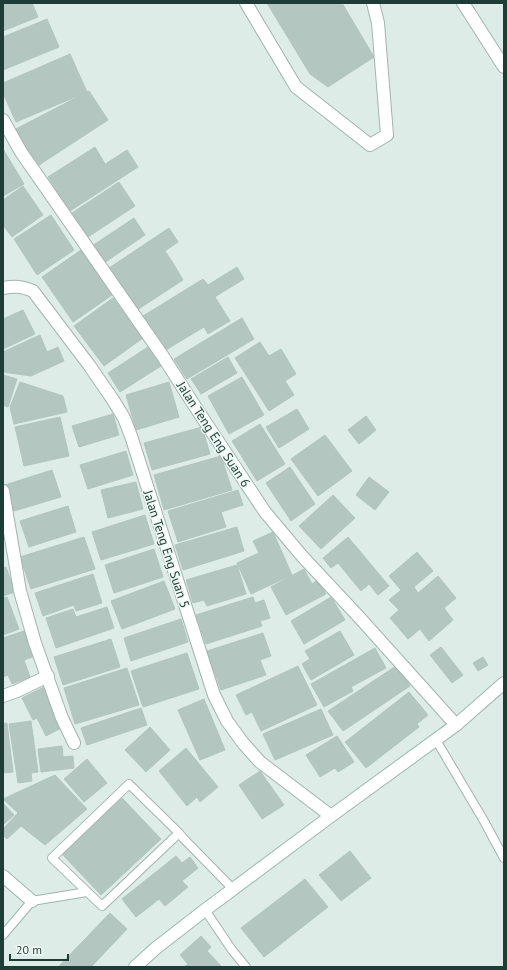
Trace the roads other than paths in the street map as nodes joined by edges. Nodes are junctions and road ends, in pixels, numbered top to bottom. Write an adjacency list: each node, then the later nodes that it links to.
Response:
1 (246, 3): 2 (street)
2 (373, 3)
3 (463, 3): 4 (street)
4 (504, 67)
5 (3, 120): 11 (street, Jalan Teng Eng Suan 6)
6 (3, 288): 14 (street, Jalan Teng Eng Suan 5)
7 (3, 490): 8 (street)
8 (48, 676): 10 (street); 13 (street)
9 (504, 683): 11 (street)
10 (3, 696)
11 (456, 725): 12 (street)
12 (436, 740): 14 (street); 16 (lane)
13 (74, 743)
14 (331, 816): 18 (street)
15 (179, 834): 18 (lane); 19 (lane); 19 (lane)
16 (504, 858)
17 (3, 876): 20 (street)
18 (233, 889): 21 (street)
19 (87, 892): 20 (lane)
20 (32, 901): 22 (lane)
21 (205, 910): 23 (street); 24 (lane)
22 (3, 935)
23 (135, 967)
24 (246, 967)

